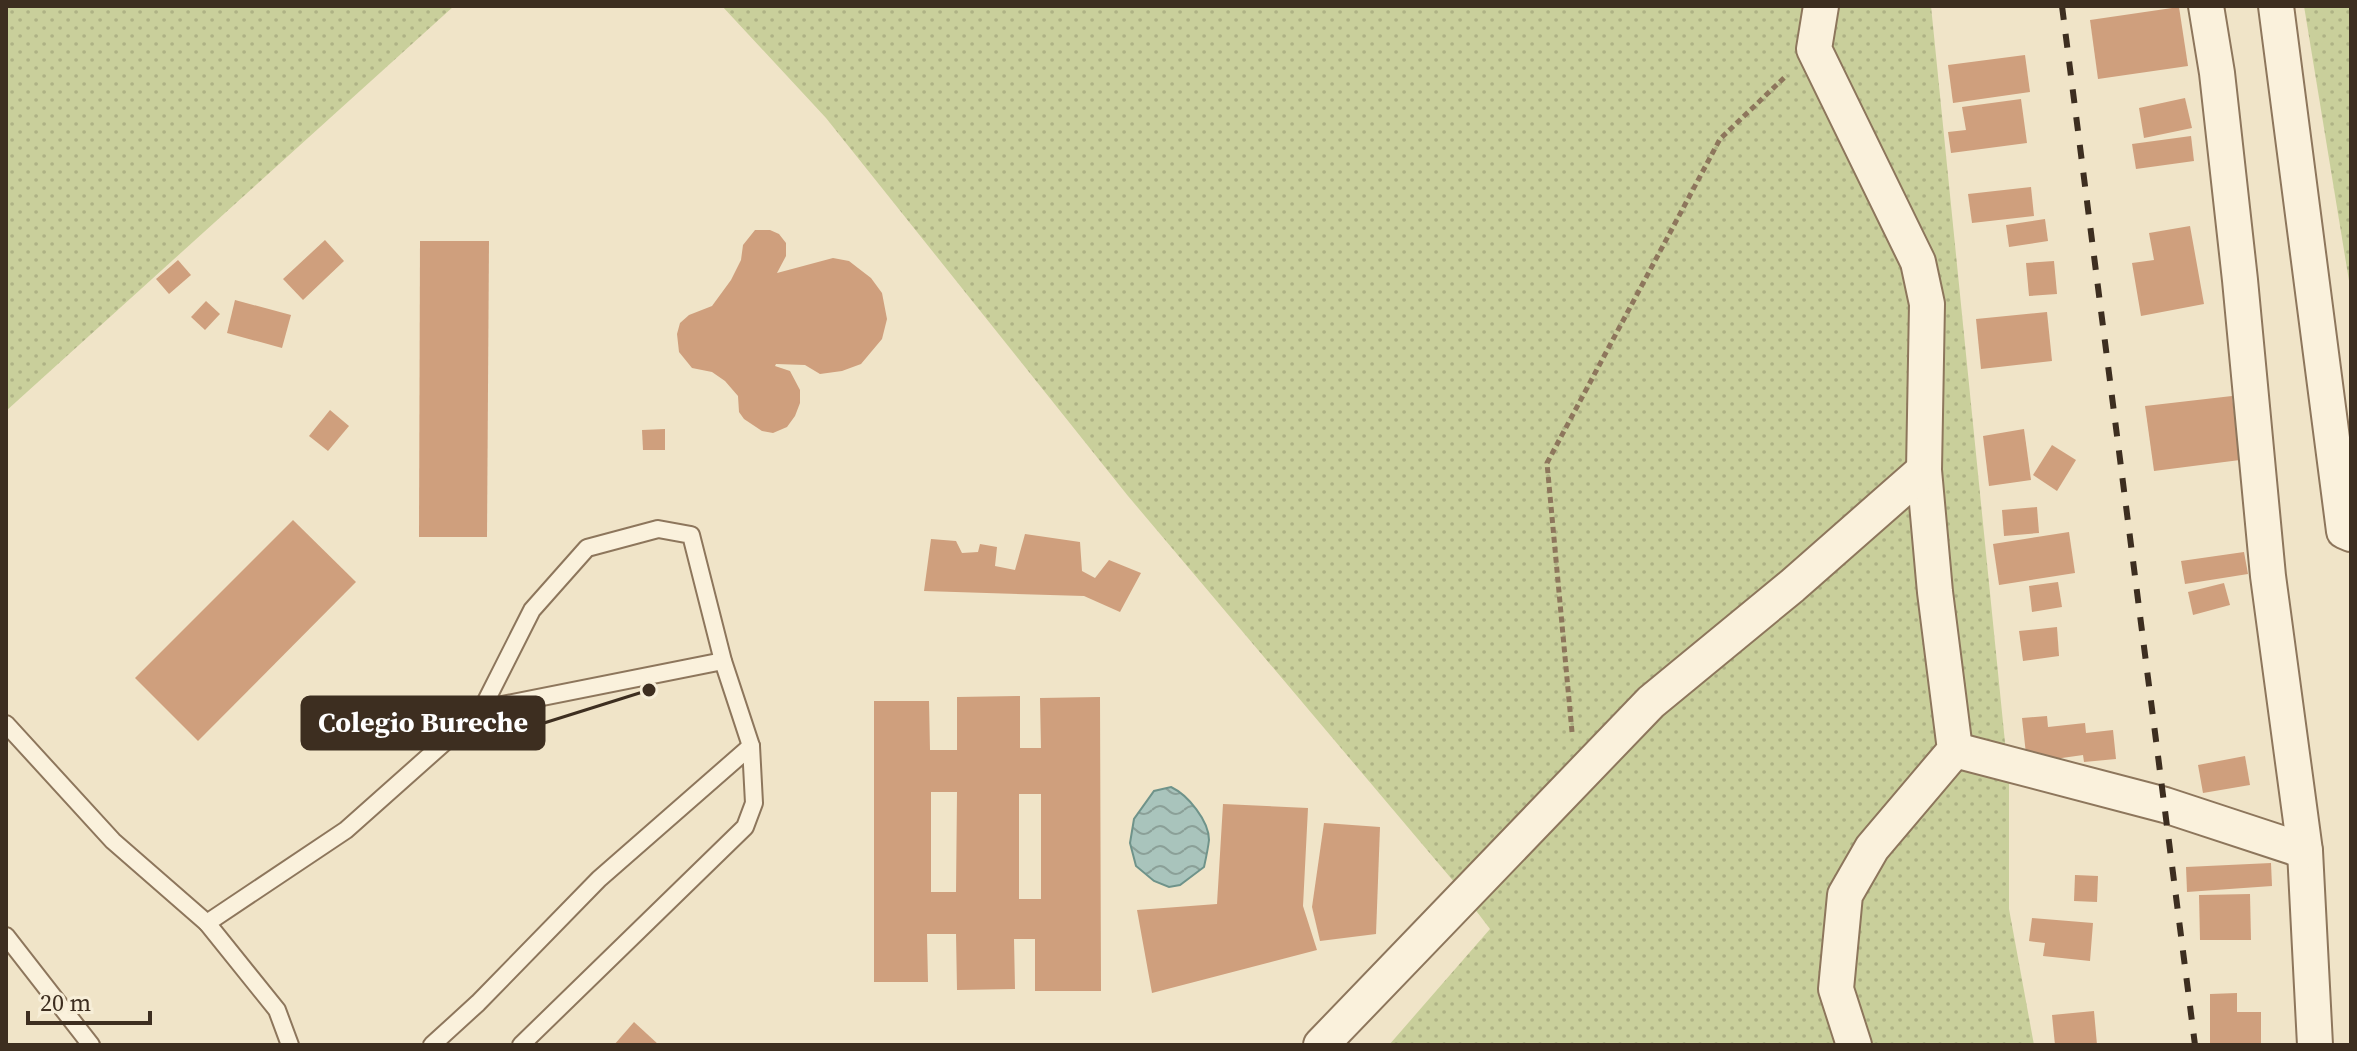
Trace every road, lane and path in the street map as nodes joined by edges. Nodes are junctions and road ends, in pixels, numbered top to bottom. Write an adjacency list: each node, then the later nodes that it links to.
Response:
1 (1821, 6): 4 (street)
2 (2206, 6): 13 (street)
3 (2276, 6): 6 (street)
4 (1814, 49): 5 (street); 12 (path)
5 (1924, 470): 11 (street); 12 (street)
6 (2351, 534)
7 (723, 661): 8 (lane); 8 (lane); 10 (lane)
8 (482, 709): 14 (lane)
9 (6, 724): 14 (lane)
10 (751, 746): 18 (lane); 19 (lane)
11 (1955, 750): 13 (street); 21 (street)
12 (1576, 780): 20 (street)
13 (2305, 851): 22 (street)
14 (207, 923): 17 (lane)
15 (6, 936): 16 (lane)
16 (91, 1045)
17 (290, 1045)
18 (432, 1045)
19 (521, 1045)
20 (1321, 1045)
21 (1854, 1045)
22 (2315, 1045)

